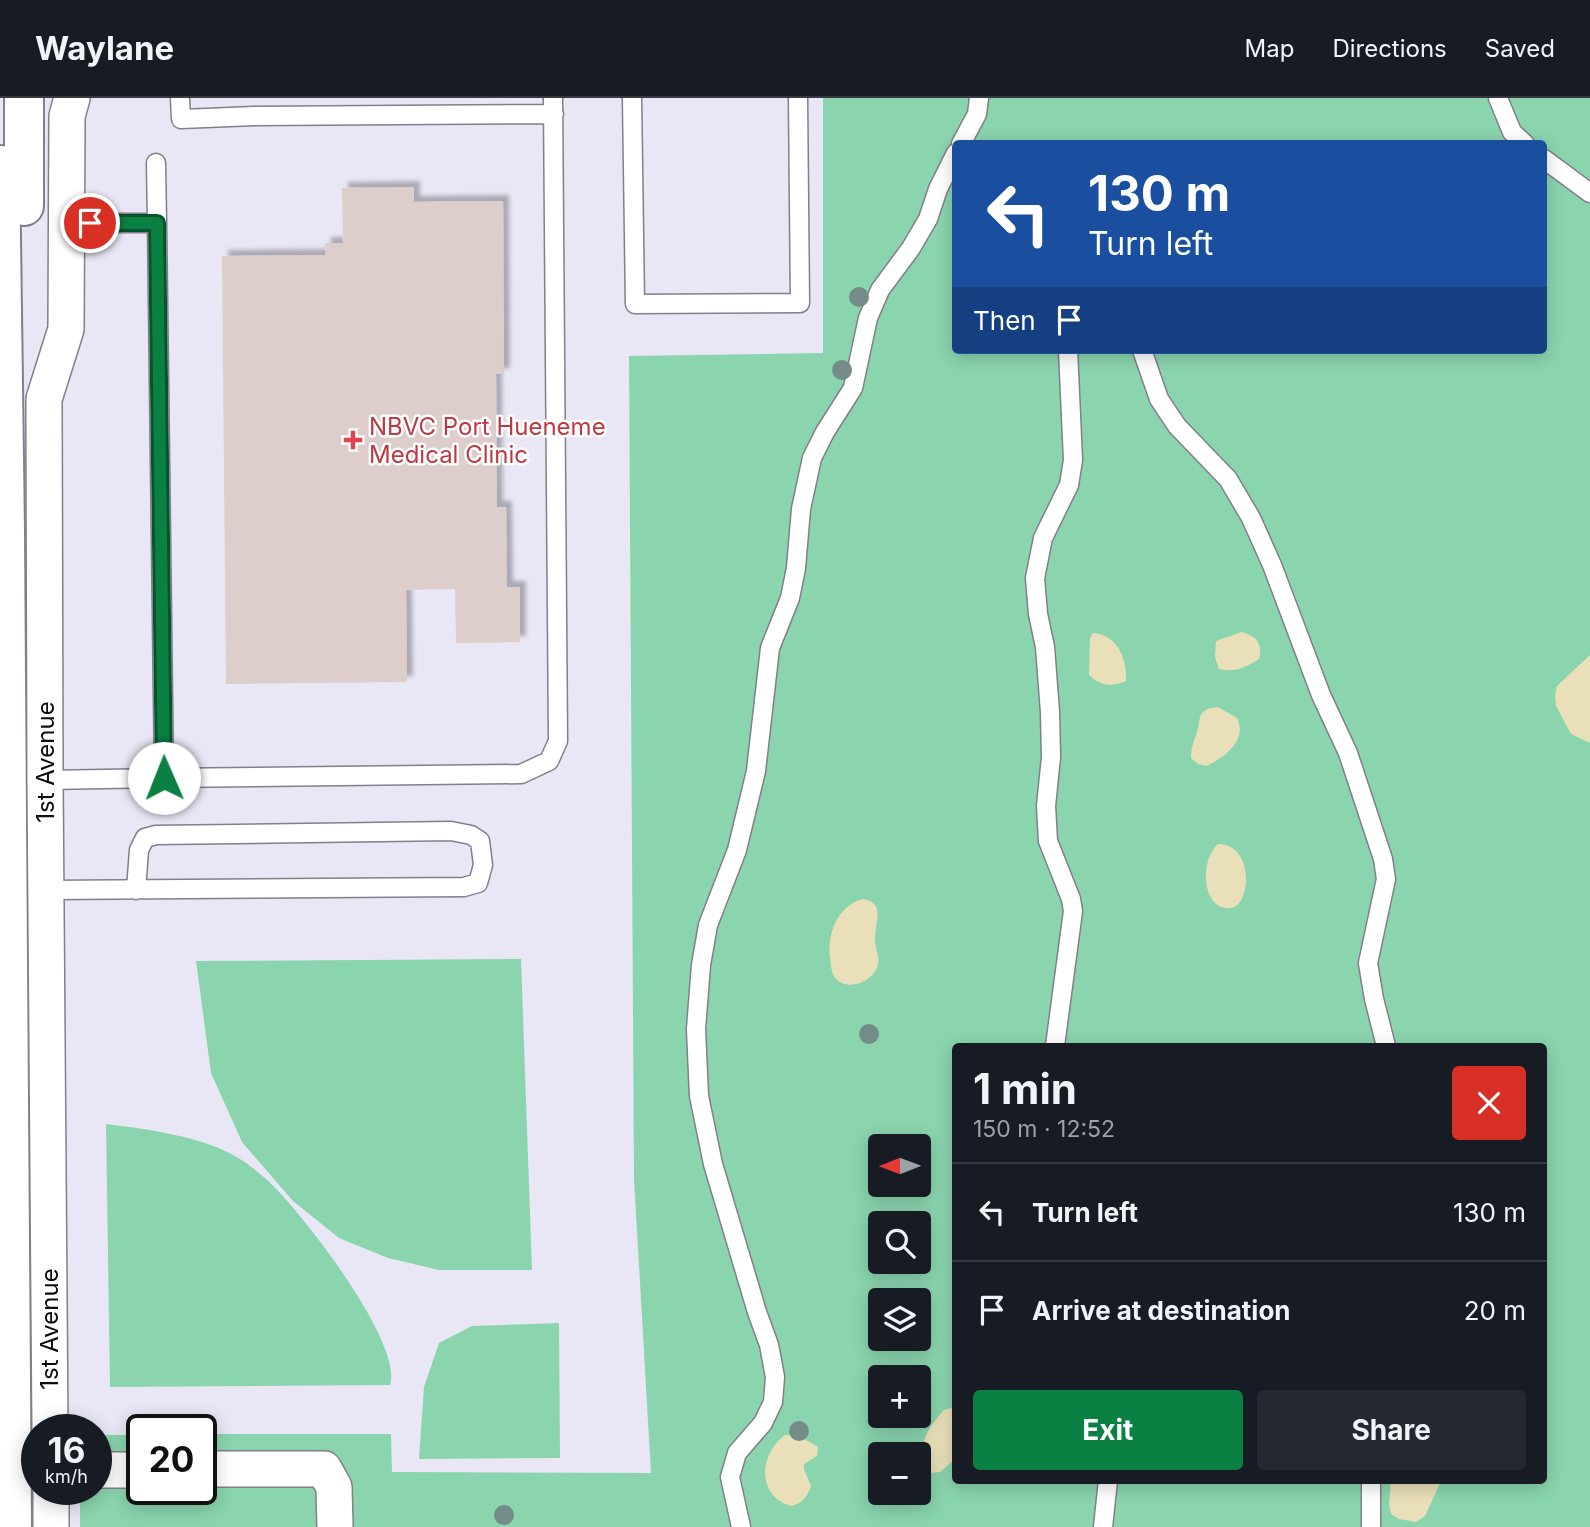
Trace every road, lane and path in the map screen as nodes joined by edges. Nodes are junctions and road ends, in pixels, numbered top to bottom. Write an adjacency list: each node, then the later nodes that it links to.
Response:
1 (24, 98): 22 (main road)
2 (72, 98): 18 (street, 1st Avenue)
3 (180, 98): 9 (lane)
4 (632, 98): 5 (lane)
5 (798, 98)
6 (973, 98): 10 (lane)
7 (979, 98): 10 (lane)
8 (1498, 98): 12 (lane)
9 (554, 106): 24 (lane)
10 (969, 125): 11 (lane)
11 (963, 140)
12 (1521, 140)
13 (952, 161): 39 (lane)
14 (1547, 161): 17 (lane)
15 (156, 163): 19 (lane)
16 (0, 165): 22 (main road)
17 (1590, 193)
18 (65, 223): 19 (lane); 25 (street, 1st Avenue)
19 (157, 223): 24 (lane)
20 (1068, 354): 28 (lane)
21 (1143, 354): 29 (lane)
22 (3, 385): 23 (main road)
23 (3, 531): 36 (main road)
24 (164, 778): 25 (lane)
25 (45, 780): 26 (street, 1st Avenue)
26 (46, 890): 27 (lane); 30 (street, 1st Avenue)
27 (136, 890): 27 (lane)
28 (1055, 1043)
29 (1384, 1043)
30 (50, 1414)
31 (217, 1469): 38 (street)
32 (1109, 1484): 40 (lane)
33 (1110, 1484): 41 (lane)
34 (1371, 1484): 42 (lane)
35 (51, 1505): 37 (street)
36 (12, 1527)
37 (51, 1527)
38 (335, 1527)
39 (741, 1527)
40 (1102, 1527)
41 (1110, 1527)
42 (1371, 1527)

